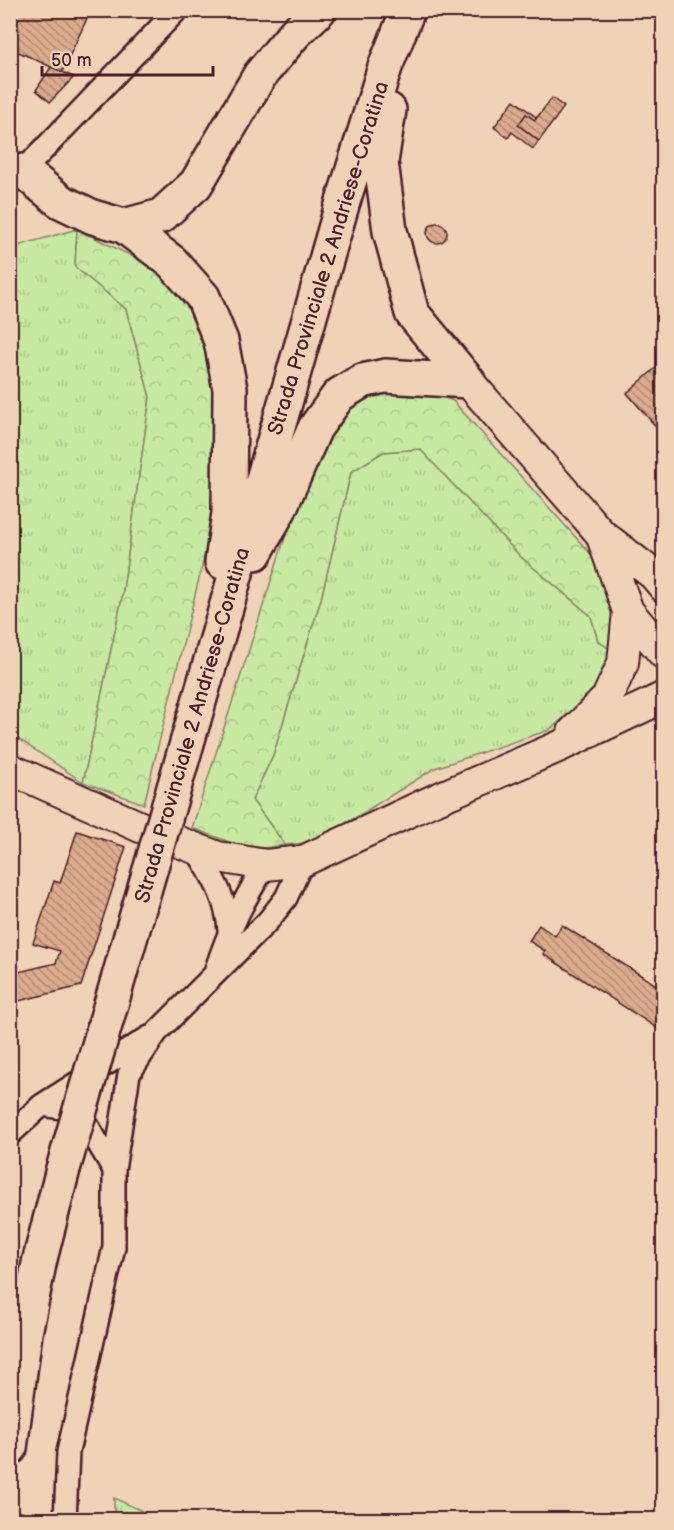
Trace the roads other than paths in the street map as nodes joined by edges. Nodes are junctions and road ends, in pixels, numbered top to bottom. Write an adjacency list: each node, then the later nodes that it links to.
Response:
1 (177, 10): 4 (street)
2 (320, 10): 5 (main road)
3 (409, 10): 6 (main road); 9 (main road, Strada Provinciale 2 Andriese-Coratina)
4 (17, 178): 5 (main road)
5 (124, 226): 12 (main road)
6 (468, 381): 7 (main road); 9 (main road)
7 (601, 534): 8 (main road); 10 (main road)
8 (660, 581)
9 (228, 600): 12 (main road, Strada Provinciale 2 Andriese-Coratina)
10 (627, 611): 11 (main road); 14 (main road)
11 (663, 654)
12 (208, 671): 25 (main road, Strada Provinciale 2 Andriese-Coratina, bridge)
13 (663, 697): 14 (main road)
14 (558, 747): 17 (main road)
15 (10, 769): 16 (main road)
16 (196, 849): 18 (main road); 19 (street)
17 (303, 861): 18 (main road); 20 (street)
18 (266, 865): 19 (street)
19 (229, 931): 20 (street)
20 (214, 972): 21 (street)
21 (157, 1032): 22 (street); 24 (street)
22 (42, 1105): 23 (street); 24 (street)
23 (10, 1134)
24 (114, 1170): 26 (street)
25 (10, 1448)
26 (65, 1520)

